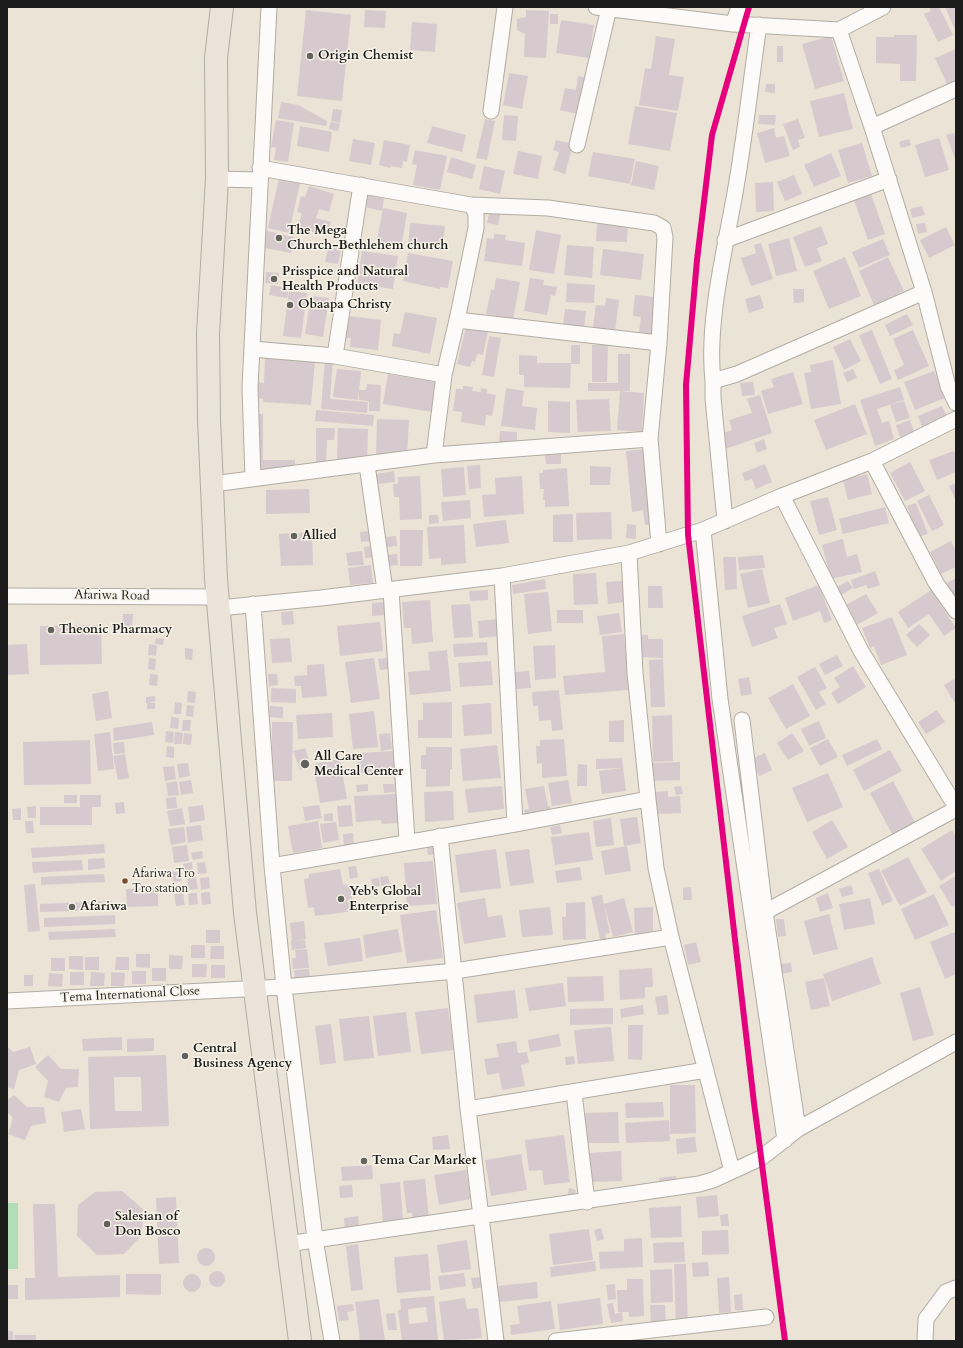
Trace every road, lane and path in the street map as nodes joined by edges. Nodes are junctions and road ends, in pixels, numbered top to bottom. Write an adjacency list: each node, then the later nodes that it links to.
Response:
1 (222, 7): 15 (highway)
2 (268, 7): 14 (street)
3 (505, 7): 11 (street)
4 (739, 7): 7 (street)
5 (883, 7): 9 (street)
6 (602, 8): 7 (street); 13 (street)
7 (734, 24): 8 (street)
8 (759, 25): 9 (street); 19 (street)
9 (839, 30): 12 (street)
10 (956, 89): 12 (street)
11 (491, 111)
12 (872, 127): 16 (street)
13 (577, 145)
14 (260, 174): 15 (street); 17 (street); 23 (street)
15 (217, 180): 34 (highway)
16 (889, 180): 19 (street); 20 (street)
17 (361, 185): 18 (street); 24 (street)
18 (471, 205): 21 (street); 22 (street)
19 (725, 240): 26 (street)
20 (924, 292): 26 (street); 27 (street)
21 (458, 320): 22 (street); 25 (street)
22 (659, 343): 29 (street)
23 (252, 349): 24 (street); 33 (street)
24 (335, 356): 25 (street)
25 (444, 375): 30 (street)
26 (713, 381): 36 (street)
27 (956, 403)
28 (956, 419): 31 (street, Afariwa Road)
29 (650, 439): 30 (street); 38 (street)
30 (434, 455): 32 (street)
31 (872, 461): 35 (street, Afariwa Road); 45 (street)
32 (367, 465): 33 (street); 41 (street)
33 (253, 479): 34 (street)
34 (212, 484): 43 (highway)
35 (782, 496): 36 (street, Afariwa Road); 48 (street)
36 (725, 521): 37 (street, Afariwa Road)
37 (704, 530): 38 (street, Afariwa Road); 64 (street)
38 (659, 544): 39 (street, Afariwa Road)
39 (629, 553): 40 (street, Afariwa Road); 47 (street)
40 (502, 576): 41 (street, Afariwa Road); 49 (street)
41 (388, 590): 44 (street, Afariwa Road); 51 (street)
42 (7, 596): 43 (street, Afariwa Road)
43 (218, 602): 44 (street, Afariwa Road); 57 (highway)
44 (253, 604): 52 (street)
45 (956, 611)
46 (742, 720): 53 (street)
47 (648, 799): 49 (street); 54 (street)
48 (956, 808): 53 (street)
49 (514, 824): 50 (street)
50 (440, 836): 51 (street); 55 (street)
51 (408, 841): 52 (street)
52 (272, 866): 56 (street)
53 (765, 912): 63 (street)
54 (671, 937): 55 (street, Tema International Close); 60 (street)
55 (455, 971): 56 (street, Tema International Close); 62 (street)
56 (284, 987): 57 (street, Tema International Close); 68 (street)
57 (254, 989): 58 (street, Tema International Close); 69 (highway)
58 (7, 1001)
59 (956, 1042): 63 (street)
60 (706, 1070): 61 (street); 65 (street)
61 (574, 1093): 62 (street); 66 (street)
62 (468, 1109): 67 (street)
63 (798, 1129): 64 (street)
64 (785, 1140): 65 (street)
65 (732, 1171): 66 (street)
66 (587, 1202): 67 (street)
67 (481, 1217): 68 (street); 74 (street)
68 (315, 1239): 69 (street); 73 (street)
69 (287, 1244): 72 (highway)
70 (956, 1288): 76 (street)
71 (766, 1317): 75 (street)
72 (300, 1341)
73 (332, 1341)
74 (496, 1341)
75 (556, 1341)
76 (925, 1341)

